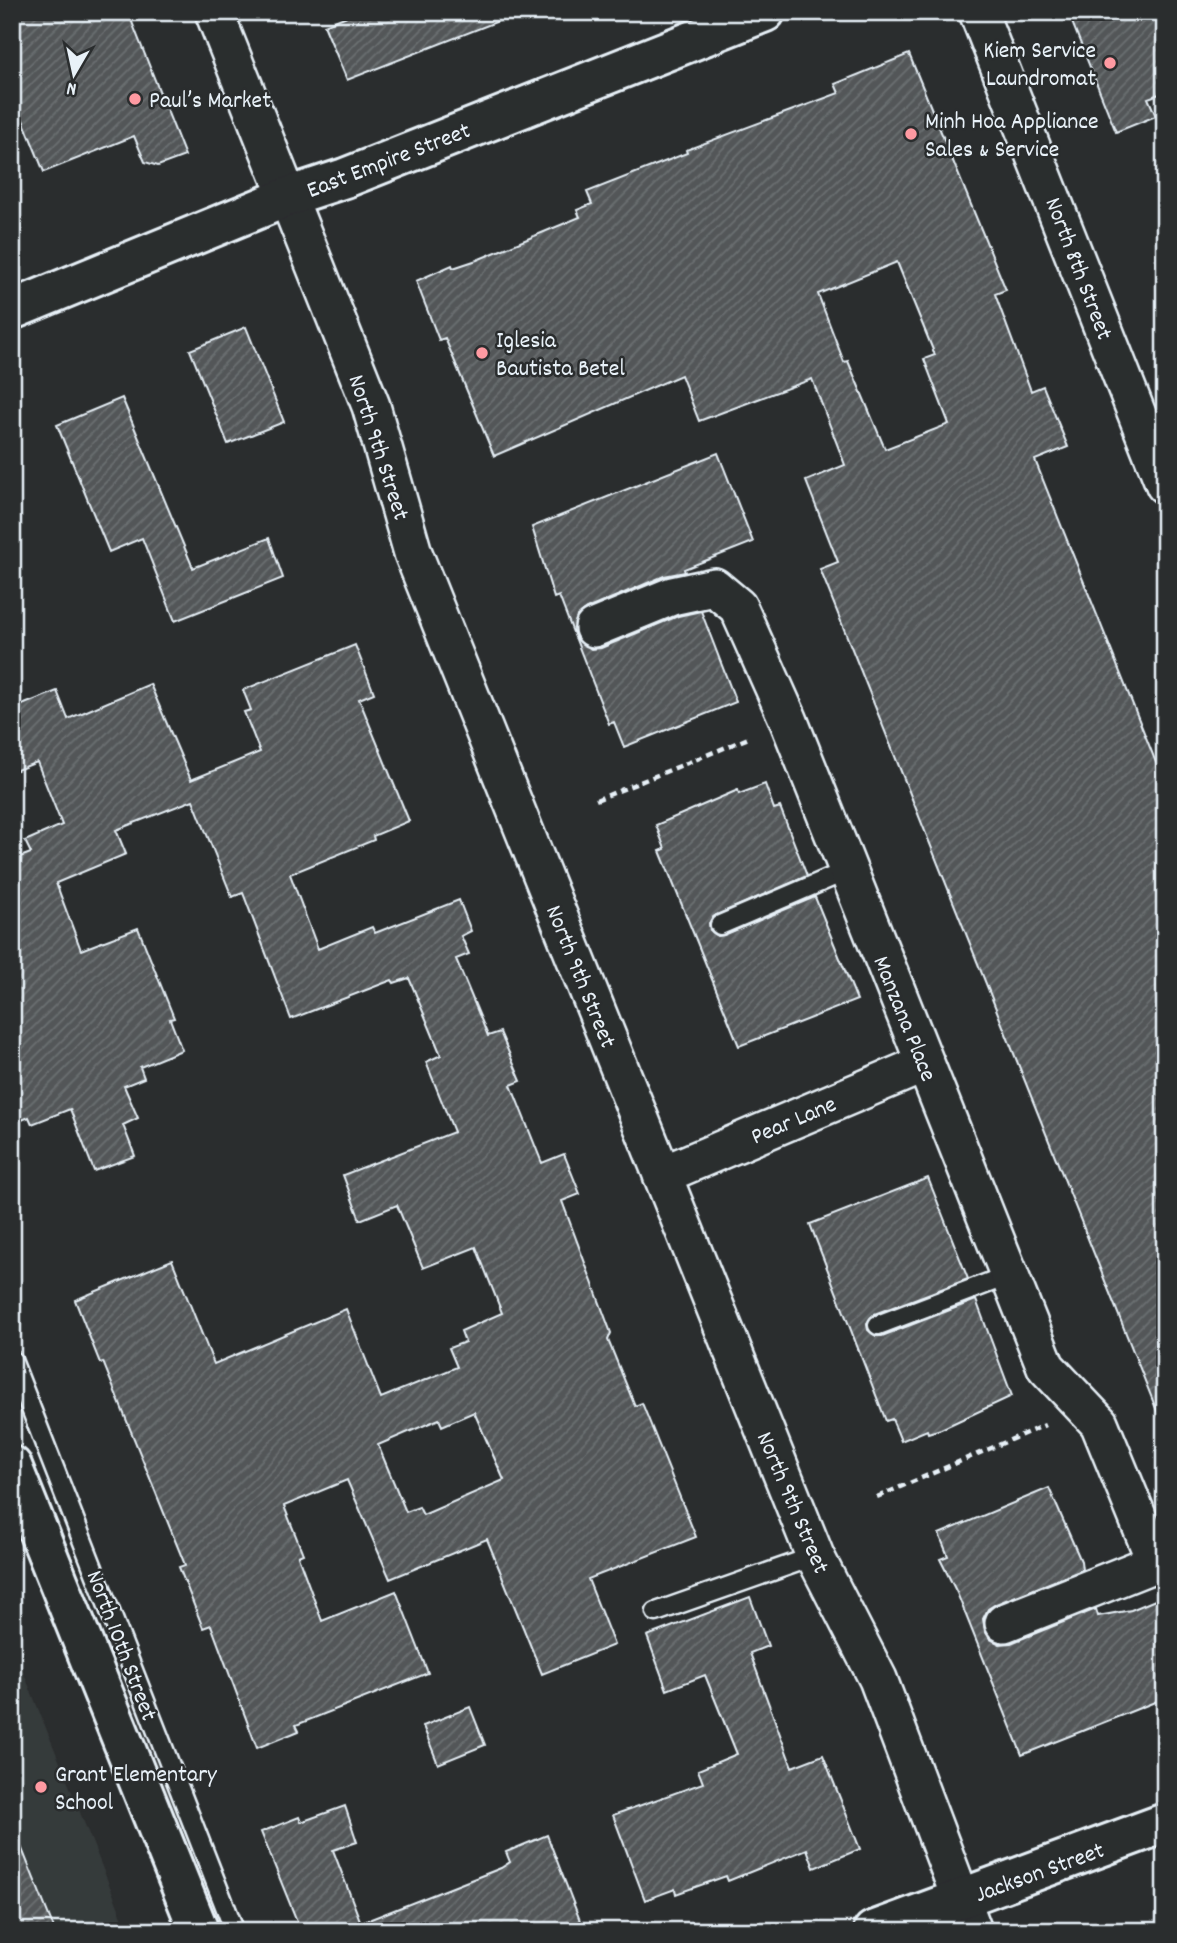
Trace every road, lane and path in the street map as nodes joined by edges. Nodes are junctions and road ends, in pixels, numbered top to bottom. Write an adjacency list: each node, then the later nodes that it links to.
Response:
1 (214, 12): 4 (street, North 9th Street)
2 (765, 12): 4 (street, East Empire Street)
3 (978, 12): 6 (street, North 8th Street)
4 (287, 197): 5 (street, East Empire Street); 13 (street, North 9th Street)
5 (12, 310)
6 (1165, 485)
7 (594, 628): 10 (street, Manzana Place)
8 (754, 736): 9 (path)
9 (596, 800)
10 (846, 871): 11 (lane); 12 (street, Manzana Place)
11 (720, 925)
12 (924, 1064): 13 (street, Pear Lane); 14 (street, Manzana Place)
13 (662, 1175): 20 (street, North 9th Street)
14 (1009, 1275): 15 (lane); 21 (street, Manzana Place)
15 (878, 1325)
16 (12, 1360): 27 (lane, North 10th Street)
17 (1053, 1422): 19 (path)
18 (12, 1466): 26 (street, North 10th Street)
19 (877, 1497)
20 (815, 1556): 22 (lane); 25 (street, North 9th Street)
21 (1160, 1560): 23 (street)
22 (656, 1612)
23 (1004, 1623)
24 (1165, 1823): 25 (street, Jackson Street)
25 (967, 1915): 28 (street, Jackson Street)
26 (199, 1931)
27 (230, 1931)
28 (873, 1931)

